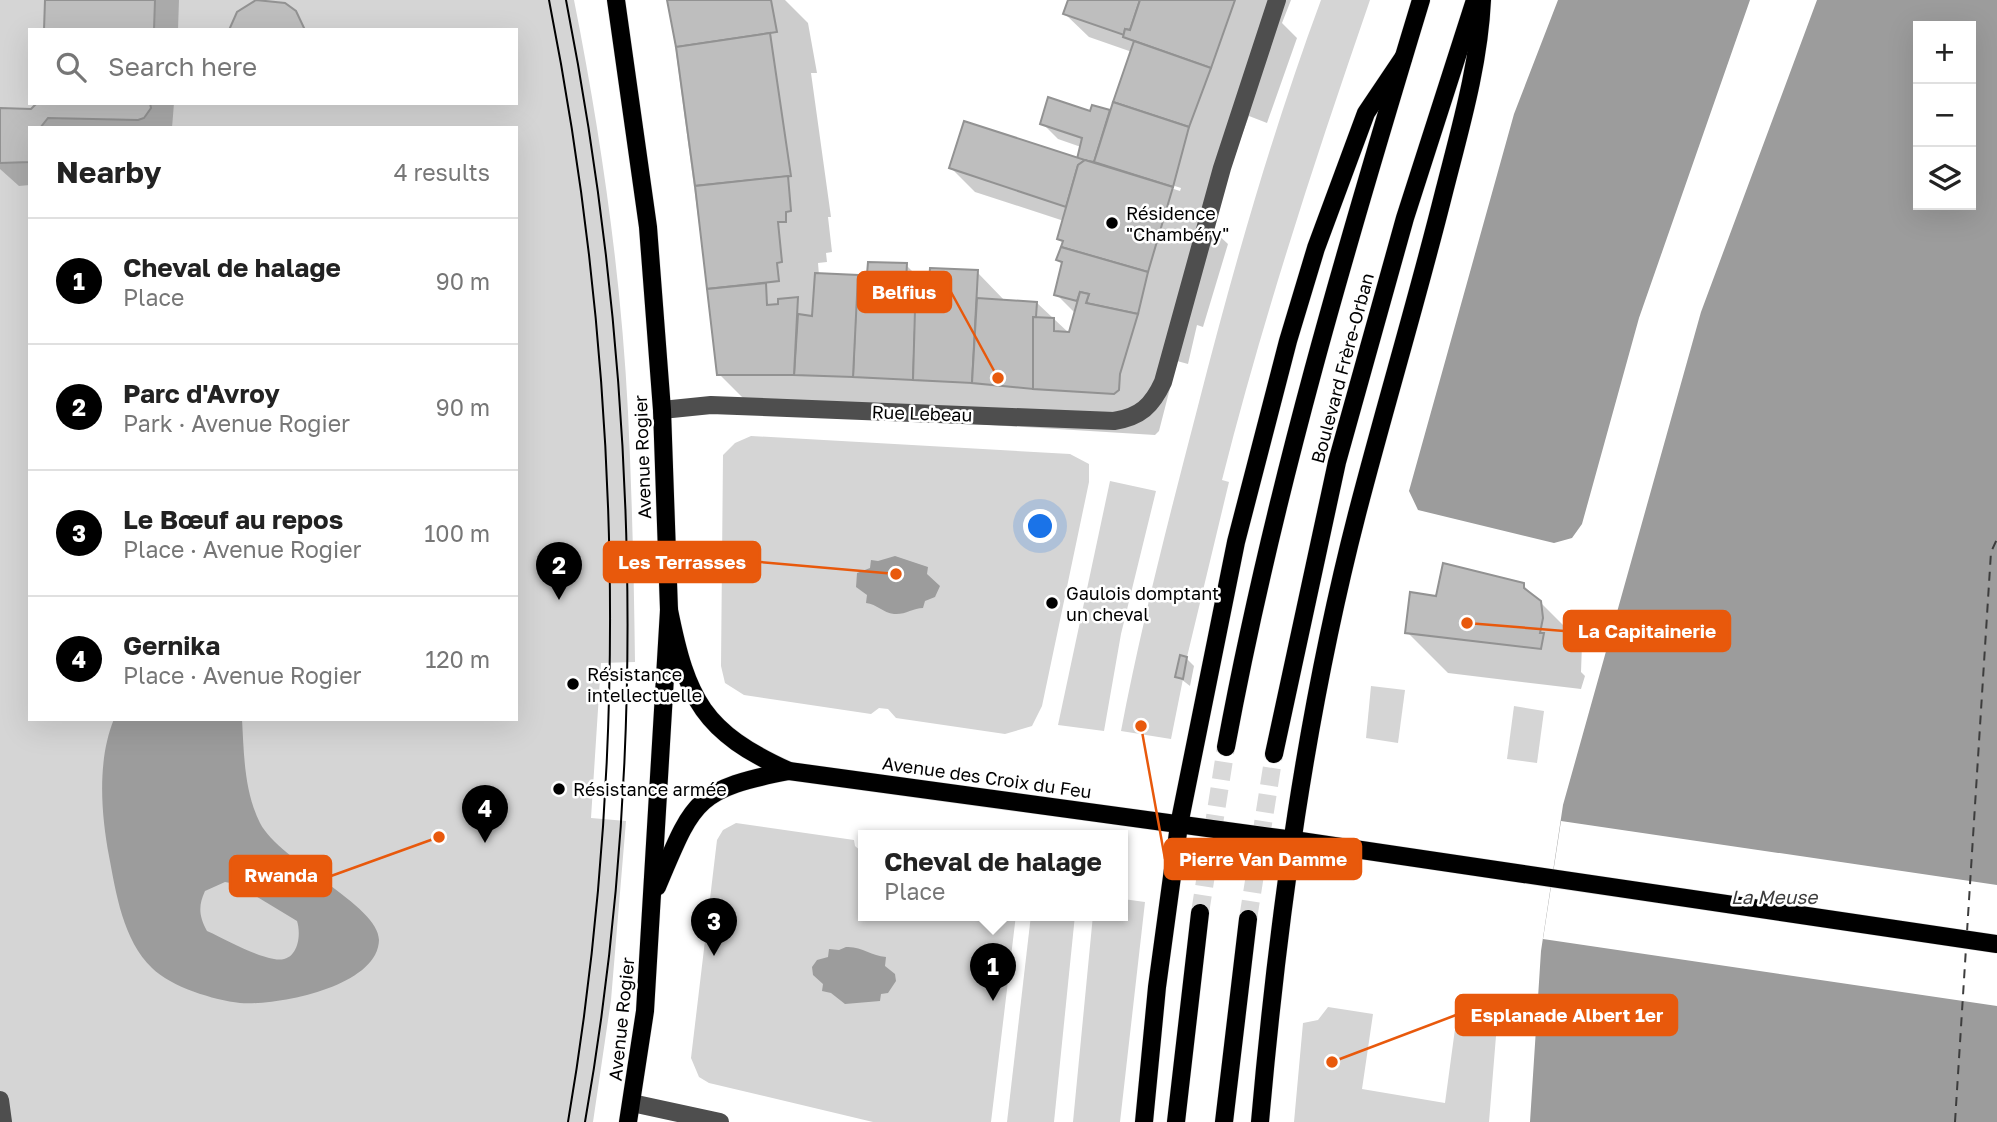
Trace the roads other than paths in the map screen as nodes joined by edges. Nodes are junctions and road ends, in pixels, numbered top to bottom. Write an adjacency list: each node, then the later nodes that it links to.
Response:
1 (616, 0): 7 (main road, Avenue Rogier)
2 (1277, 0): 7 (street, Rue Lebeau)
3 (1421, 0): 6 (main road, Boulevard Frère-Orban)
4 (1475, 0): 10 (main road, Boulevard Frère-Orban)
5 (1482, 0): 13 (main road)
6 (1404, 58): 9 (main road, Boulevard Frère-Orban); 12 (main road)
7 (662, 410): 8 (main road, Avenue Rogier)
8 (669, 610): 11 (main road); 14 (main road, Avenue Rogier)
9 (1226, 747)
10 (1274, 754)
11 (789, 771): 12 (main road, Avenue des Croix du Feu); 14 (main road)
12 (1179, 825): 13 (main road, Avenue des Croix du Feu); 23 (main road)
13 (1294, 840): 17 (main road, Avenue des Croix du Feu); 26 (main road)
14 (653, 897): 19 (main road, Avenue Rogier)
15 (1200, 913): 24 (main road)
16 (1248, 919): 25 (main road)
17 (1997, 944)
18 (0, 1100): 20 (street)
19 (632, 1103): 21 (main road, Avenue Rogier); 22 (street)
20 (3, 1122)
21 (628, 1122)
22 (720, 1122)
23 (1144, 1122)
24 (1175, 1122)
25 (1224, 1122)
26 (1260, 1122)

